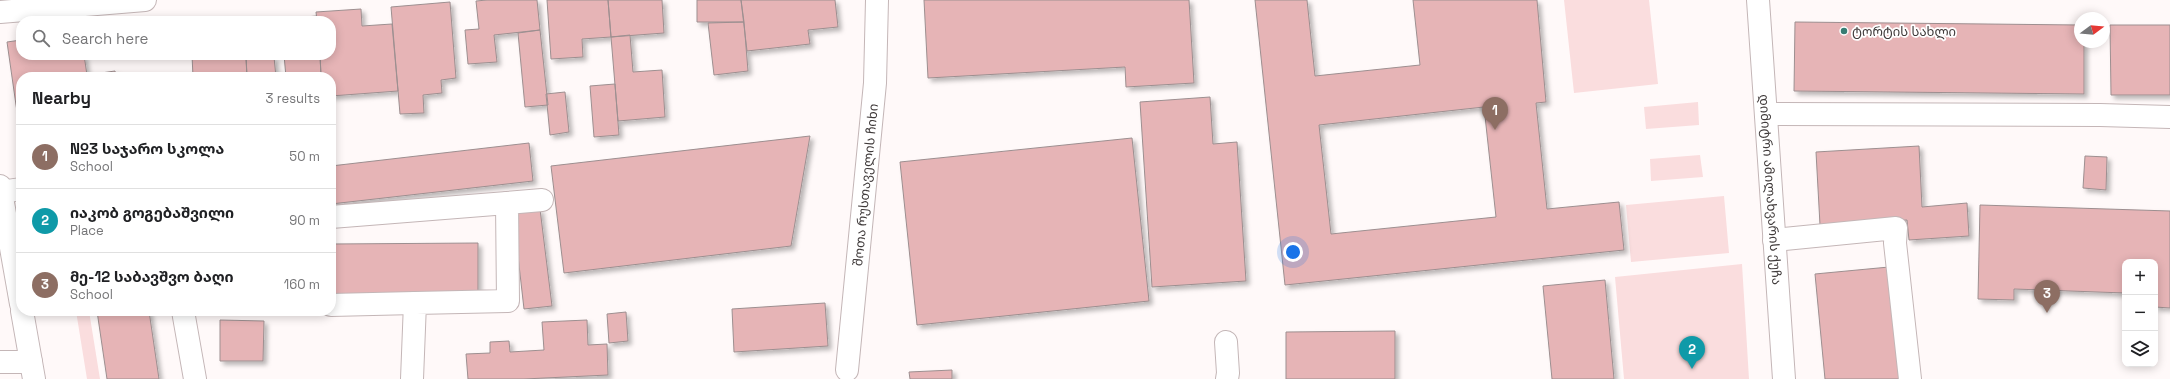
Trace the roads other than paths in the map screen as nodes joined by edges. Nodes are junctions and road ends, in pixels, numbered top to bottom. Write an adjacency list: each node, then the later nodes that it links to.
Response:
1 (145, 0): 4 (street)
2 (877, 0): 20 (street, შოთა რუსთაველის ჩიხი)
3 (1758, 0): 5 (street, დიმიტრი ამილახვარის ქუჩა)
4 (0, 12)
5 (1766, 114): 6 (street); 11 (street, დიმიტრი ამილახვარის ქუჩა)
6 (2170, 117)
7 (7, 189): 12 (street)
8 (542, 200): 9 (street)
9 (507, 203): 10 (street); 13 (street)
10 (336, 217)
11 (1774, 240): 24 (street, დიმიტრი ამილახვარის ქუჩა); 25 (street)
12 (16, 263)
13 (415, 303): 14 (street); 22 (street)
14 (336, 305)
15 (23, 316): 19 (street)
16 (184, 316): 21 (street)
17 (1226, 342): 23 (street)
18 (0, 362): 19 (street)
19 (33, 370)
20 (847, 370)
21 (195, 379)
22 (412, 379)
23 (1227, 379)
24 (1784, 379)
25 (1910, 379)

